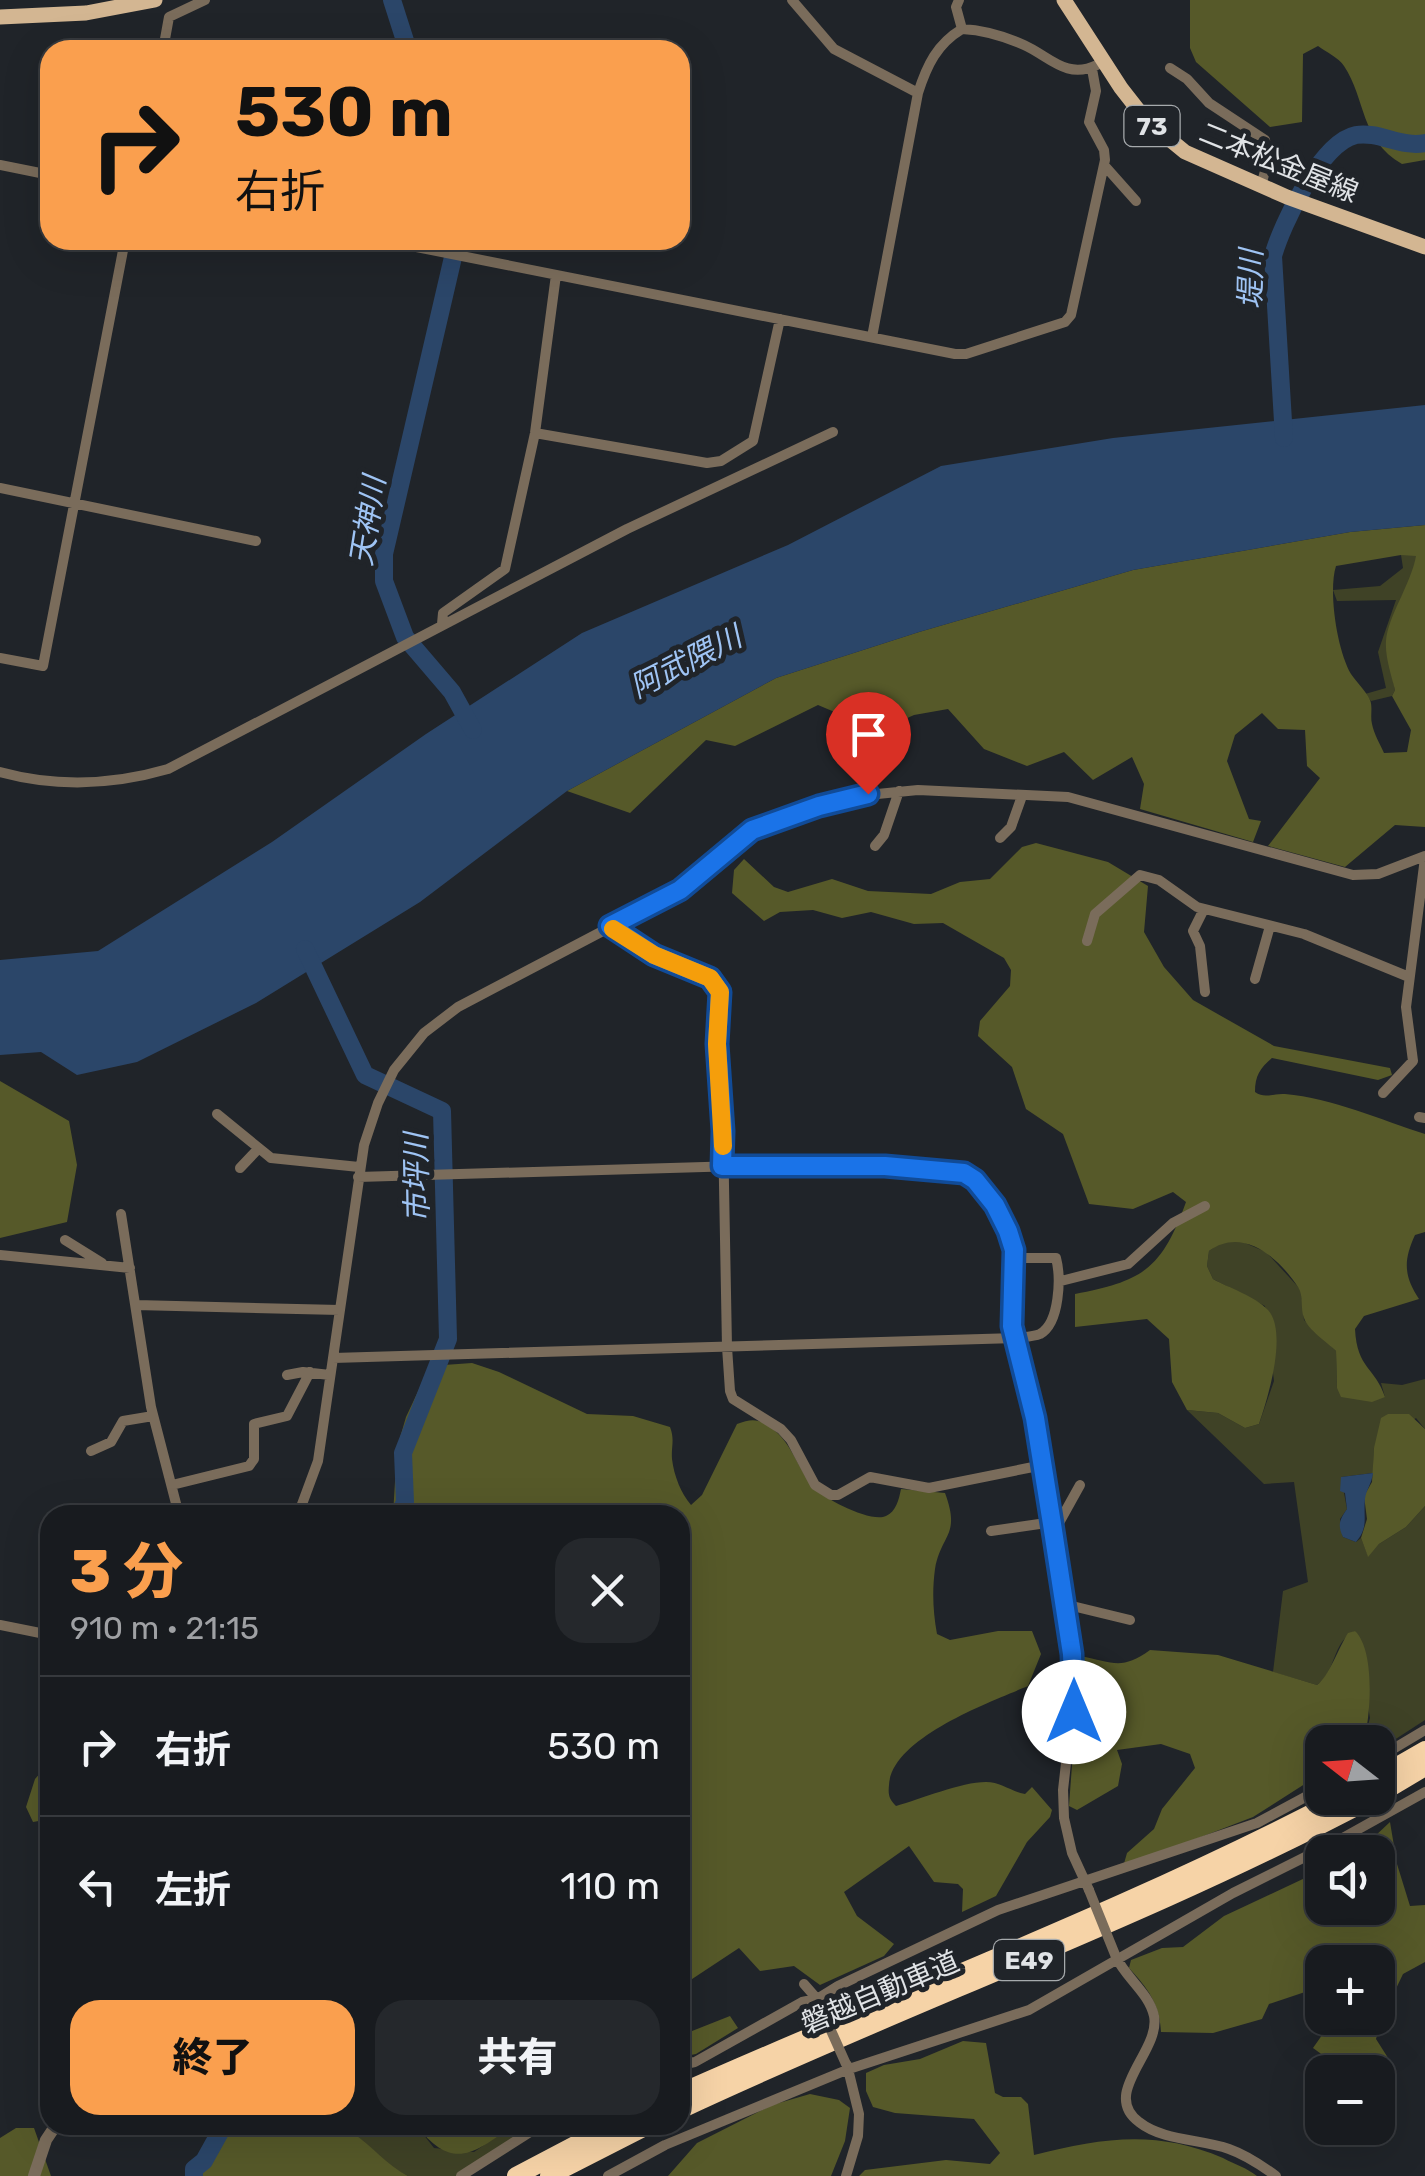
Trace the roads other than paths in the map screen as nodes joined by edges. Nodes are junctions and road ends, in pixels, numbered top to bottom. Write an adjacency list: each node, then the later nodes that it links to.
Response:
1 (155, 0): 7 (main road)
2 (205, 0): 9 (street)
3 (792, 0): 12 (street)
4 (958, 0): 8 (street)
5 (1064, 0): 6 (main road, 二本松金屋線 / 73)
6 (1078, 7): 10 (main road, 二本松金屋線 / 73)
7 (0, 16)
8 (962, 29): 10 (street); 12 (street)
9 (165, 40)
10 (1098, 64): 13 (street); 16 (main road, 二本松金屋線 / 73)
11 (1170, 68): 16 (street)
12 (918, 92): 23 (street)
13 (1104, 164): 17 (street); 23 (street)
14 (0, 165): 15 (street)
15 (40, 173)
16 (1261, 186): 18 (main road, 二本松金屋線 / 73)
17 (1136, 200)
18 (1425, 248)
19 (123, 250): 27 (street)
20 (433, 250): 21 (street)
21 (556, 275): 22 (street); 25 (street)
22 (780, 319): 23 (street); 25 (street)
23 (872, 337)
24 (833, 432): 29 (street)
25 (534, 433): 29 (street)
26 (0, 488): 27 (street)
27 (74, 502): 28 (street); 30 (street)
28 (256, 541)
29 (442, 624): 31 (street)
30 (0, 658)
31 (0, 772)
32 (898, 791): 33 (street); 35 (street); 38 (street)
33 (1022, 796): 34 (street); 36 (street)
34 (1000, 838)
35 (875, 846)
36 (1425, 857): 41 (street)
37 (1204, 909): 39 (street); 40 (street); 43 (street)
38 (610, 926): 48 (street); 50 (street)
39 (1270, 926): 41 (street); 42 (street)
40 (1087, 941)
41 (1409, 977): 44 (street)
42 (1255, 979)
43 (1205, 992)
44 (1419, 1062): 45 (street)
45 (1383, 1093)
46 (217, 1114): 47 (street)
47 (258, 1149): 49 (street); 50 (street)
48 (722, 1166): 50 (street); 55 (street); 62 (street)
49 (240, 1168)
50 (358, 1172): 60 (street)
51 (1205, 1206): 58 (street)
52 (121, 1214): 57 (street)
53 (65, 1240): 56 (street)
54 (0, 1255): 56 (street)
55 (1014, 1258): 58 (street); 61 (street)
56 (105, 1265): 57 (street)
57 (130, 1268): 59 (street)
58 (1061, 1281): 61 (street)
59 (136, 1305): 60 (street); 67 (street)
60 (340, 1310): 63 (street)
61 (1016, 1338): 62 (street); 69 (street)
62 (728, 1347): 63 (street); 69 (street)
63 (333, 1358): 66 (street)
64 (310, 1372): 65 (street); 66 (street); 70 (street)
65 (287, 1375)
66 (330, 1375): 73 (street)
67 (153, 1416): 68 (street); 70 (street)
68 (92, 1451)
69 (1043, 1465): 74 (street)
70 (172, 1484): 72 (street)
71 (1080, 1485): 74 (street)
72 (177, 1505)
73 (302, 1505)
74 (1052, 1524): 75 (street); 76 (street)
75 (991, 1532)
76 (1064, 1604): 77 (street); 90 (street)
77 (1130, 1620)
78 (0, 1625): 79 (street)
79 (40, 1633)
80 (1425, 1730): 81 (street)
81 (1395, 1748)
82 (1425, 1750): 83 (highway)
83 (1395, 1767)
84 (1425, 1767): 85 (highway, 磐越自動車道 / E49)
85 (1395, 1784)
86 (1425, 1792): 91 (street)
87 (1305, 1797): 90 (street)
88 (1306, 1815): 96 (highway, 磐越自動車道 / E49)
89 (1339, 1815): 97 (highway, 磐越自動車道 / E49)
90 (1087, 1886): 91 (street, bridge); 93 (street)
91 (1116, 1958): 95 (street); 110 (street)
92 (804, 1984): 93 (street)
93 (819, 2002): 94 (street); 95 (street, bridge)
94 (690, 2063)
95 (848, 2066): 98 (street); 109 (street)
96 (690, 2089)
97 (690, 2105)
98 (690, 2134)
99 (49, 2135): 104 (street)
100 (525, 2135): 105 (street)
101 (594, 2135): 106 (highway)
102 (629, 2135): 107 (highway)
103 (688, 2135): 108 (street)
104 (34, 2176)
105 (461, 2176)
106 (516, 2176)
107 (549, 2176)
108 (608, 2176)
109 (846, 2176)
110 (1276, 2176)

